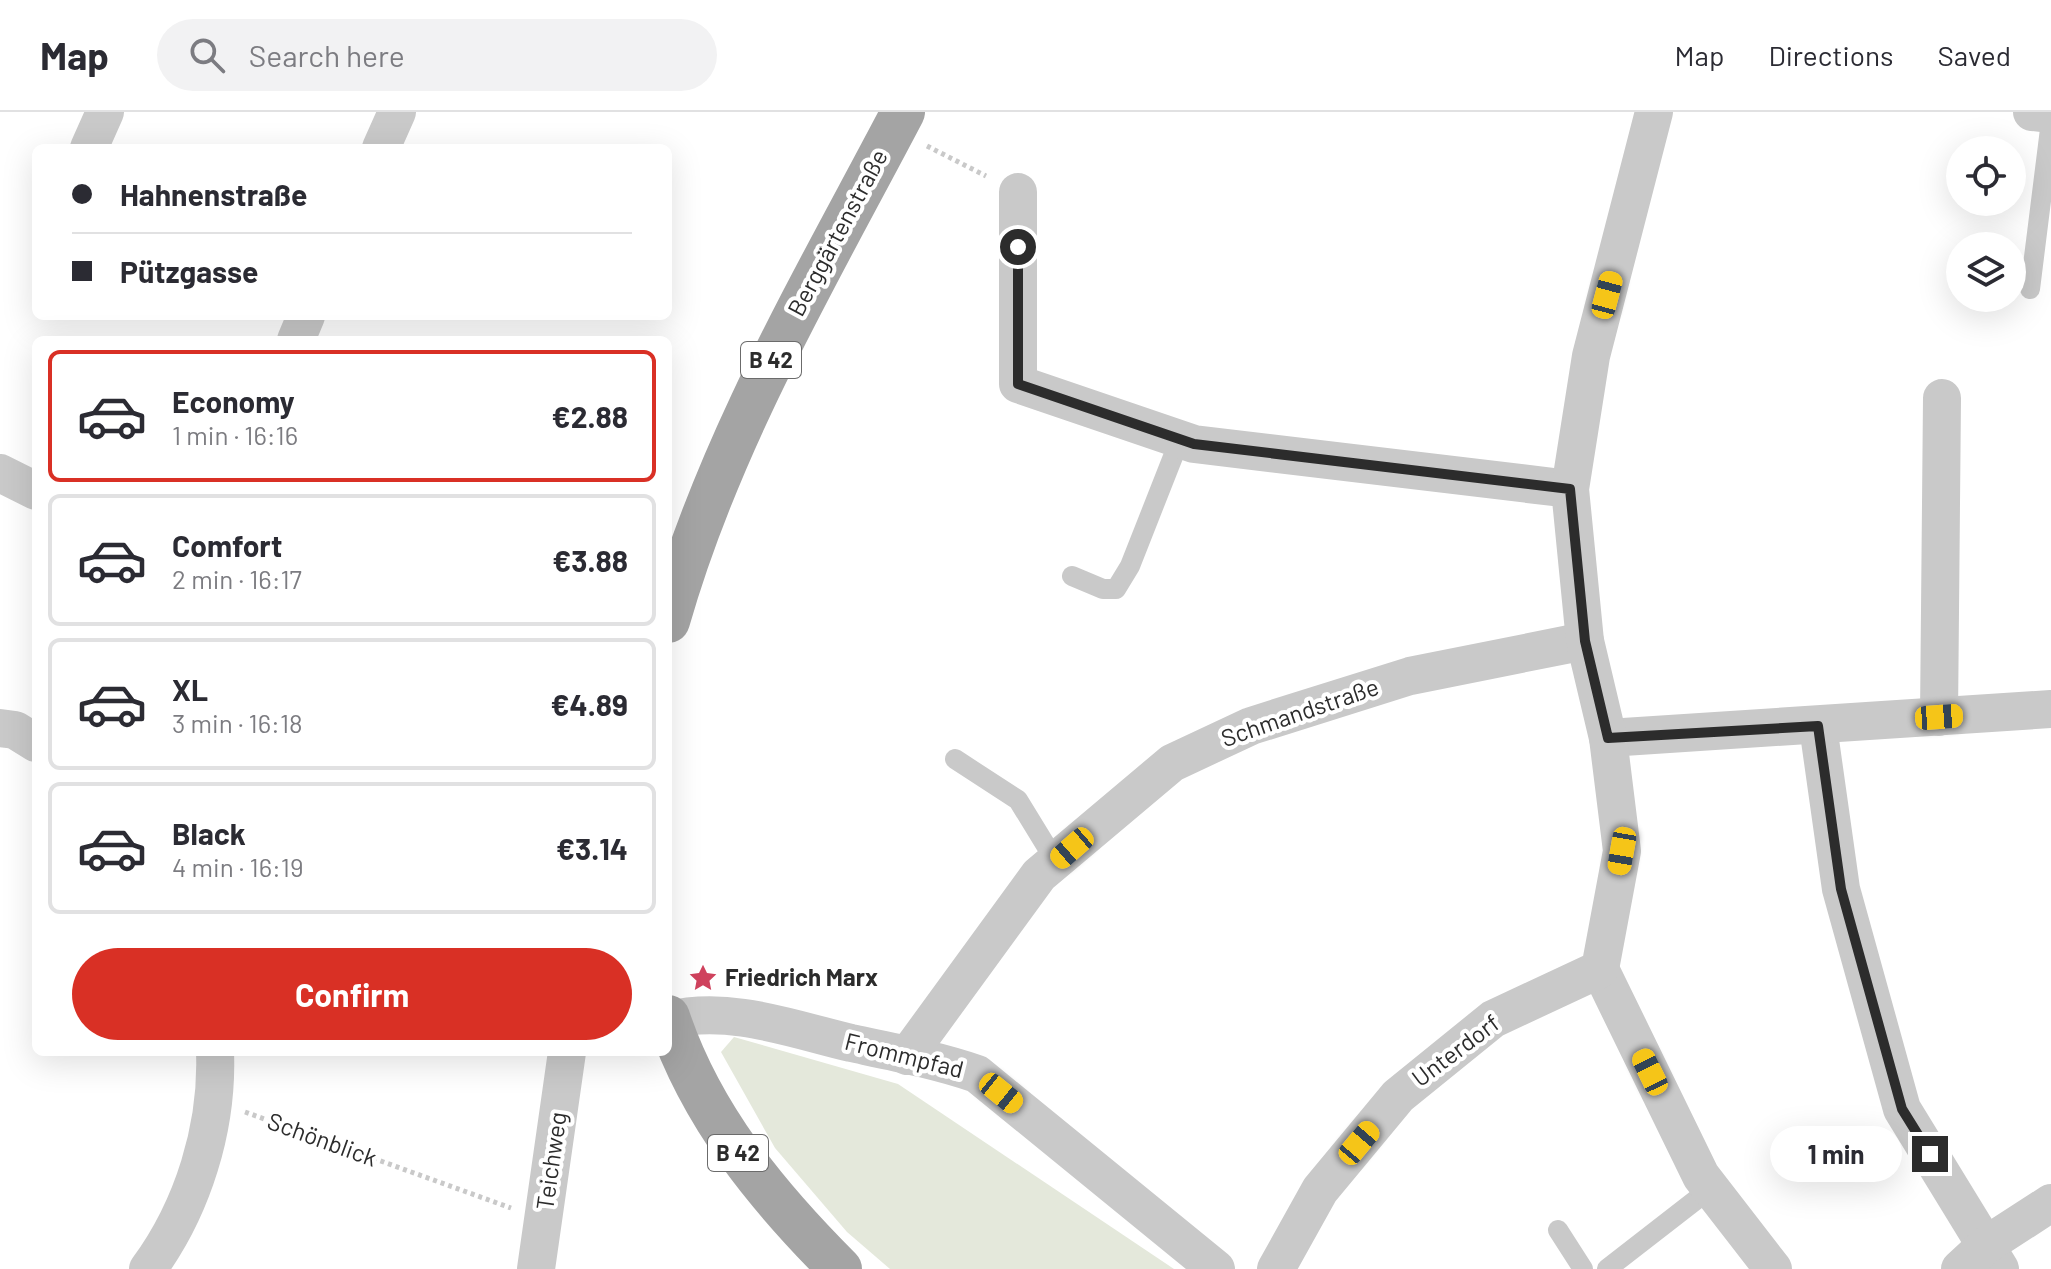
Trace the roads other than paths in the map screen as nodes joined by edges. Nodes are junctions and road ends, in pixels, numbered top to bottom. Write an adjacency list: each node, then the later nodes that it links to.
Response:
1 (105, 112): 8 (street)
2 (397, 112): 9 (street)
3 (1654, 112): 16 (street)
4 (2032, 112): 5 (street)
5 (2051, 114)
6 (899, 121): 18 (main road, Berggärtenstraße / B 42)
7 (2051, 121): 11 (lane)
8 (91, 144)
9 (383, 144)
10 (1018, 192): 13 (street)
11 (2030, 289)
12 (1942, 398): 21 (street)
13 (1180, 439): 16 (street); 17 (lane)
14 (0, 473): 15 (street)
15 (32, 489)
16 (1570, 489): 19 (street)
17 (1072, 576)
18 (672, 607)
19 (1585, 641): 24 (street); 27 (street, Schmandstraße)
20 (2051, 709): 21 (street)
21 (1939, 717): 22 (street)
22 (1818, 726): 24 (street); 37 (street)
23 (0, 728): 25 (street)
24 (1608, 738): 28 (street)
25 (32, 741)
26 (955, 759): 27 (lane)
27 (1056, 862): 33 (street, Schmandstraße)
28 (1600, 969): 34 (street); 42 (street, Unterdorf)
29 (672, 1018): 33 (street, Frommpfad)
30 (672, 1029): 40 (main road, B 42)
31 (215, 1056): 38 (street)
32 (566, 1056): 39 (street, Teichweg)
33 (907, 1056): 41 (street, Frommpfad)
34 (1710, 1189): 44 (lane); 45 (street)
35 (2051, 1203): 37 (street)
36 (1558, 1230): 43 (lane)
37 (1982, 1261)
38 (148, 1269)
39 (536, 1269)
40 (840, 1269)
41 (1216, 1269)
42 (1276, 1269)
43 (1583, 1269)
44 (1607, 1269)
45 (1773, 1269)

